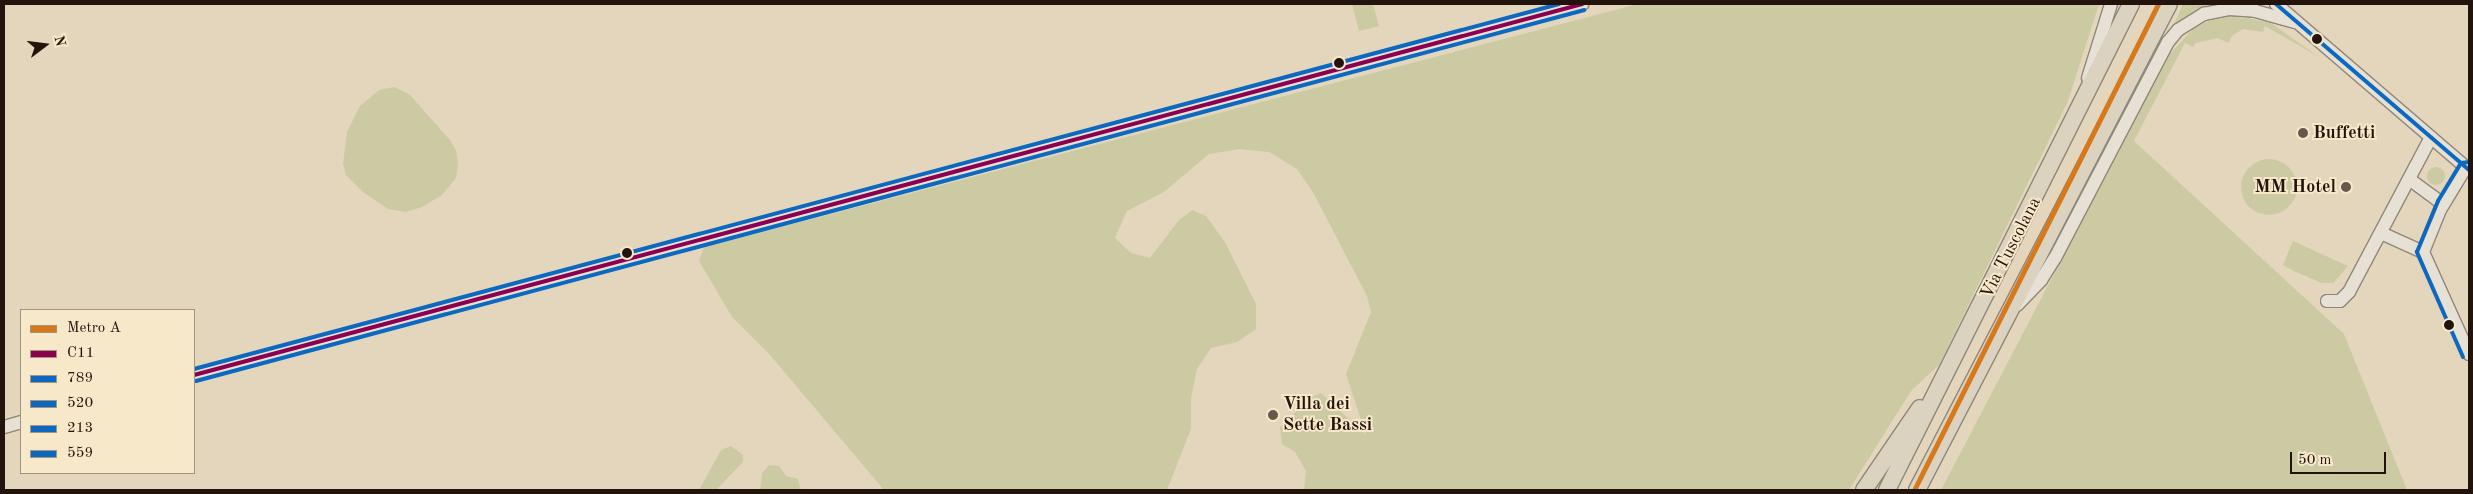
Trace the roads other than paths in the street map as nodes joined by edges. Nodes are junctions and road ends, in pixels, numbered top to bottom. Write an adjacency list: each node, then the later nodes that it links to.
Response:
1 (1582, 4): 19 (street)
2 (2111, 4): 8 (street)
3 (2131, 4): 8 (main road, Via Tuscolana)
4 (2169, 4): 16 (main road, Via Tuscolana)
5 (2260, 4): 7 (street)
6 (2276, 4): 7 (street)
7 (2296, 22): 9 (street); 16 (street, Via Tuscolana)
8 (2079, 109): 18 (main road, Via Tuscolana)
9 (2431, 137): 10 (street); 11 (street)
10 (2468, 169): 12 (street)
11 (2409, 179): 12 (street); 13 (street)
12 (2443, 204): 14 (street)
13 (2381, 232): 14 (street); 15 (street)
14 (2423, 252): 17 (street)
15 (2327, 301)
16 (2005, 317): 24 (main road, Via Tuscolana)
17 (2469, 354)
18 (1954, 360): 22 (main road); 23 (main road, Via Tuscolana)
19 (195, 375)
20 (20, 422): 21 (street)
21 (4, 427)
22 (1864, 490)
23 (1887, 490)
24 (1917, 490)

